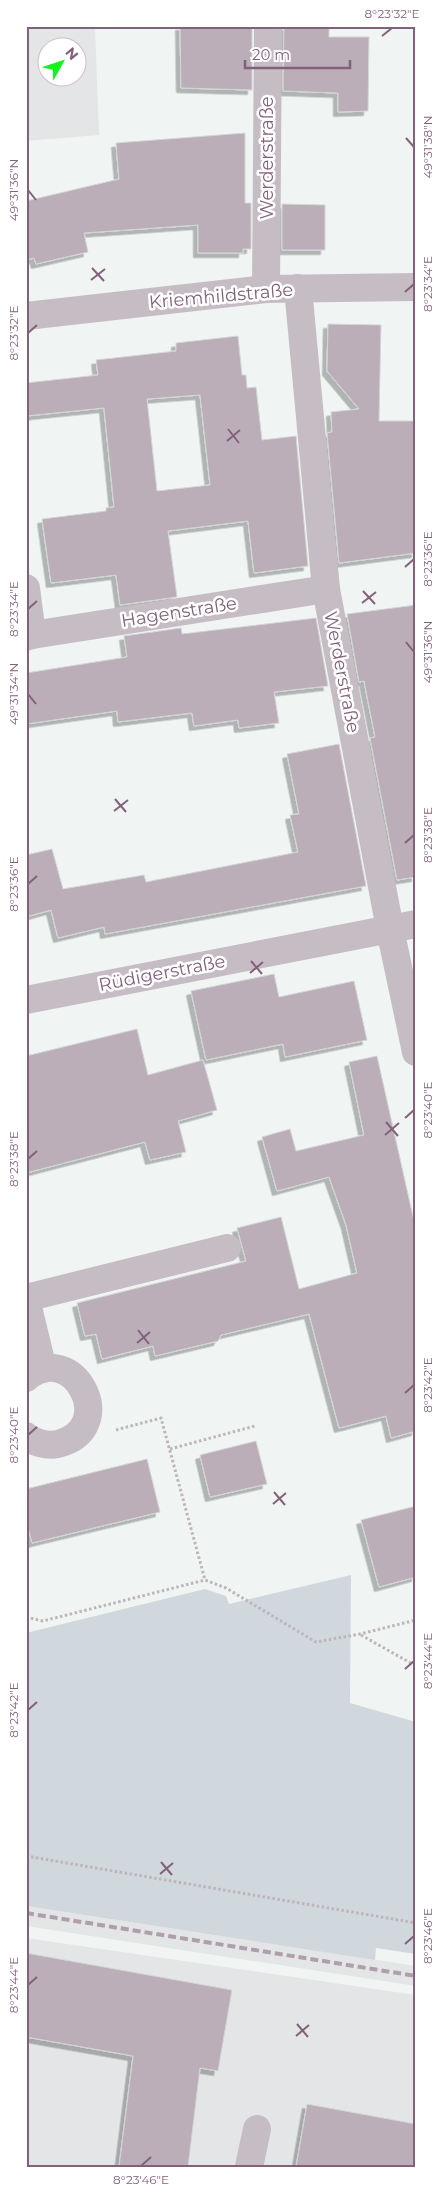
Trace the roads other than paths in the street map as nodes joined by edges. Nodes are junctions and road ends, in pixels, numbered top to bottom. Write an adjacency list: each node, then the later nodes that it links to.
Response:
1 (268, 26): 4 (street, Werderstraße)
2 (298, 288): 3 (street, Kriemhildstraße); 4 (street, Kriemhildstraße); 7 (street, Werderstraße)
3 (416, 288)
4 (266, 290): 5 (street, Kriemhildstraße)
5 (26, 316)
6 (26, 588): 8 (street)
7 (326, 589): 8 (street, Hagenstraße); 9 (street, Werderstraße)
8 (29, 636)
9 (403, 926): 10 (street, Rüdigerstraße); 11 (street, Werderstraße)
10 (26, 1000)
11 (416, 1052)
12 (227, 1248): 13 (street)
13 (26, 1299): 14 (street)
14 (35, 1373): 15 (street)
15 (26, 1436)
16 (257, 2129): 17 (street)
17 (250, 2167)

